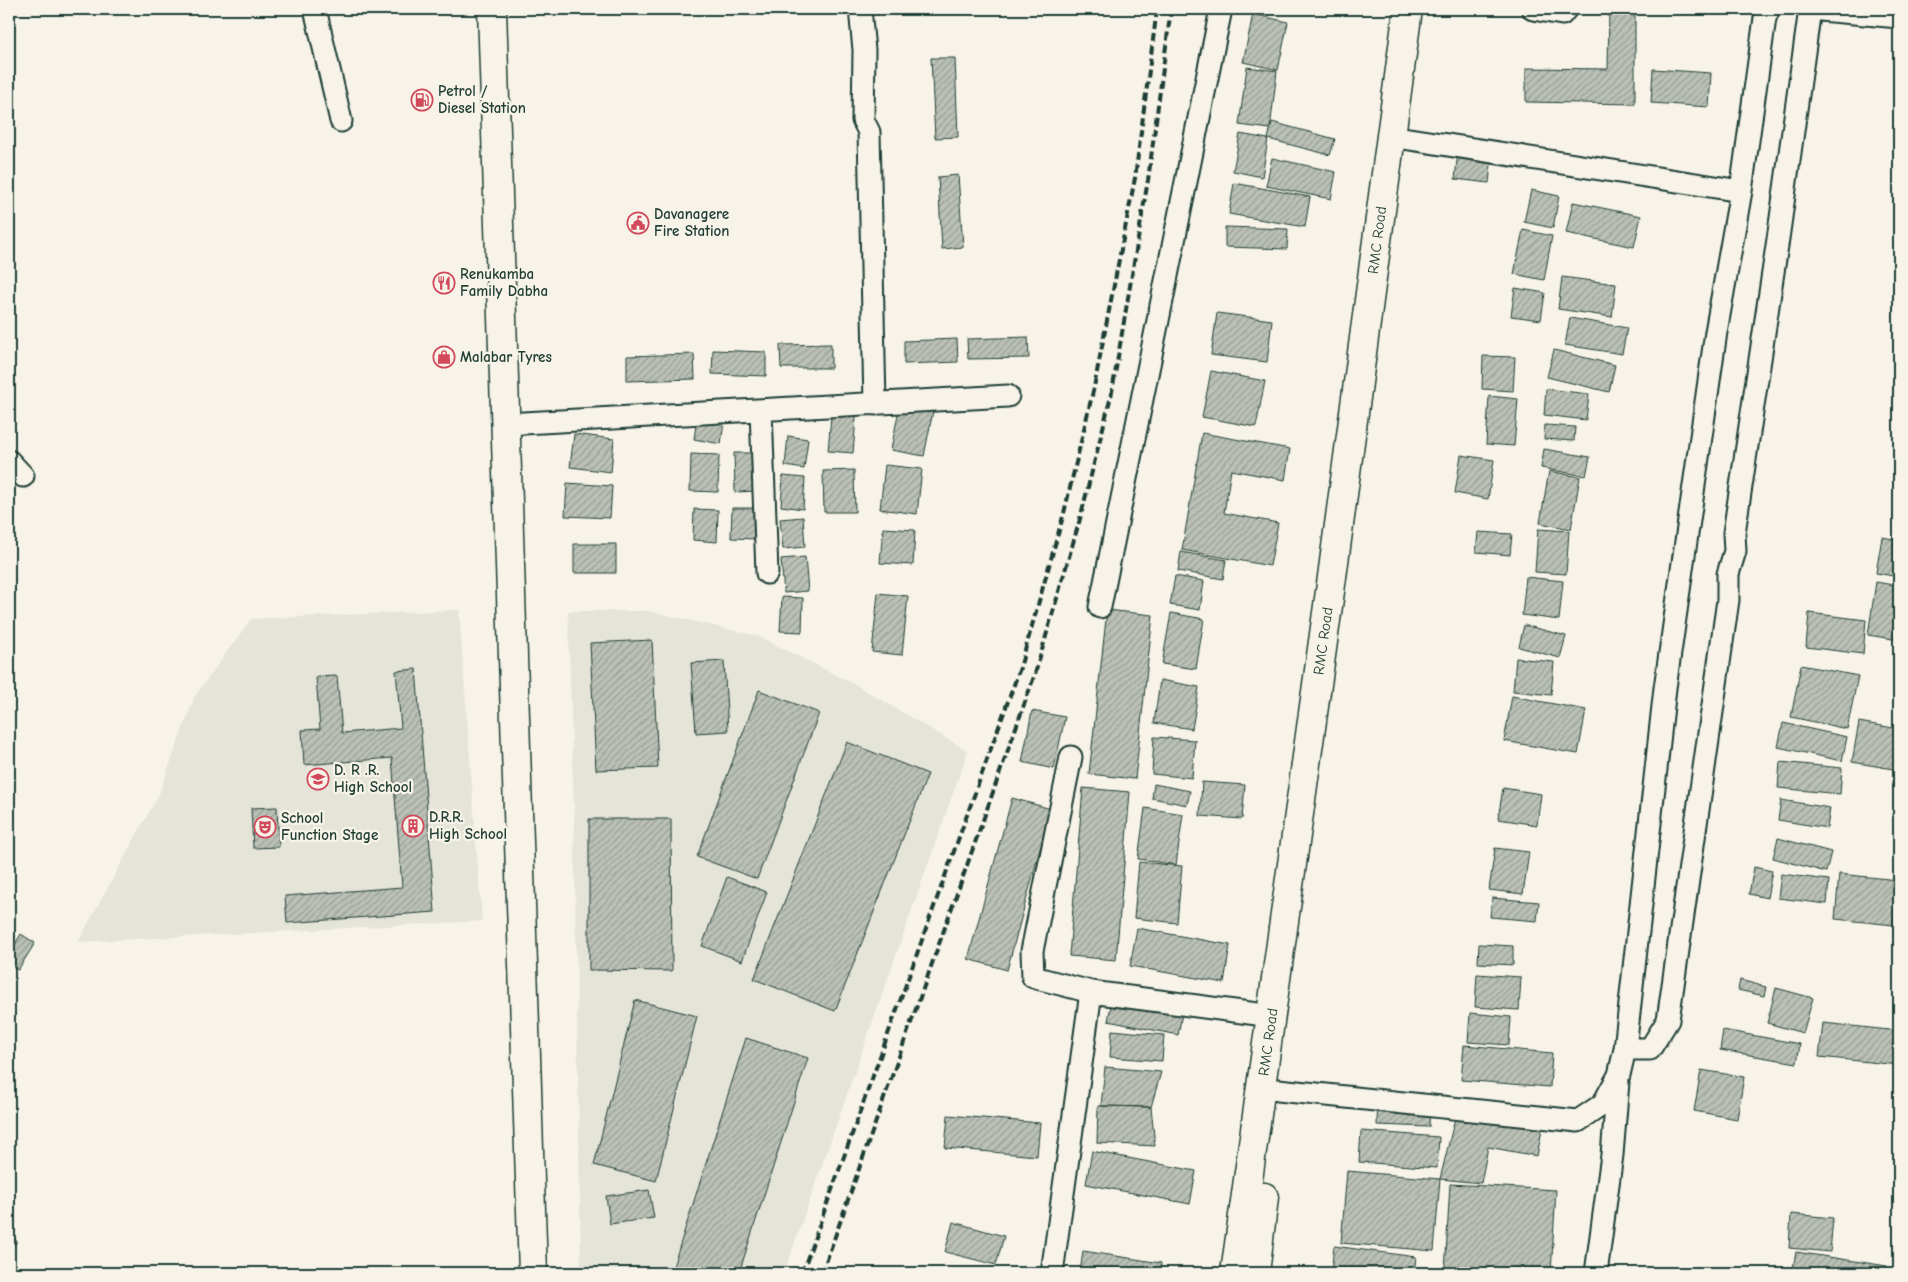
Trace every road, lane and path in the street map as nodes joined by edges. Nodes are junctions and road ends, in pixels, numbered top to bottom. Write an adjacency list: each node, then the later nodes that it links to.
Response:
1 (315, 9): 12 (street)
2 (492, 9): 18 (street)
3 (860, 9): 16 (street)
4 (1221, 9): 20 (street)
5 (1408, 9): 23 (street, RMC Road)
6 (1424, 9): 13 (street, RMC Road)
7 (1533, 9): 8 (street)
8 (1566, 9)
9 (1770, 9): 14 (street)
10 (1810, 9): 11 (street); 24 (street)
11 (1899, 17)
12 (341, 121)
13 (1403, 138): 14 (street); 26 (street, RMC Road)
14 (1742, 191): 24 (street)
15 (1008, 396): 16 (street)
16 (875, 404): 17 (street)
17 (761, 410): 18 (street); 19 (street)
18 (506, 424): 27 (street)
19 (767, 573)
20 (1100, 607)
21 (1070, 757): 22 (street)
22 (1091, 992): 23 (street); 28 (street)
23 (1272, 1016): 29 (street, RMC Road)
24 (1625, 1049): 25 (street)
25 (1619, 1075): 26 (street); 31 (street)
26 (1278, 1090): 30 (street, RMC Road)
27 (533, 1273)
28 (1052, 1273)
29 (1235, 1273)
30 (1255, 1273)
31 (1596, 1273)

